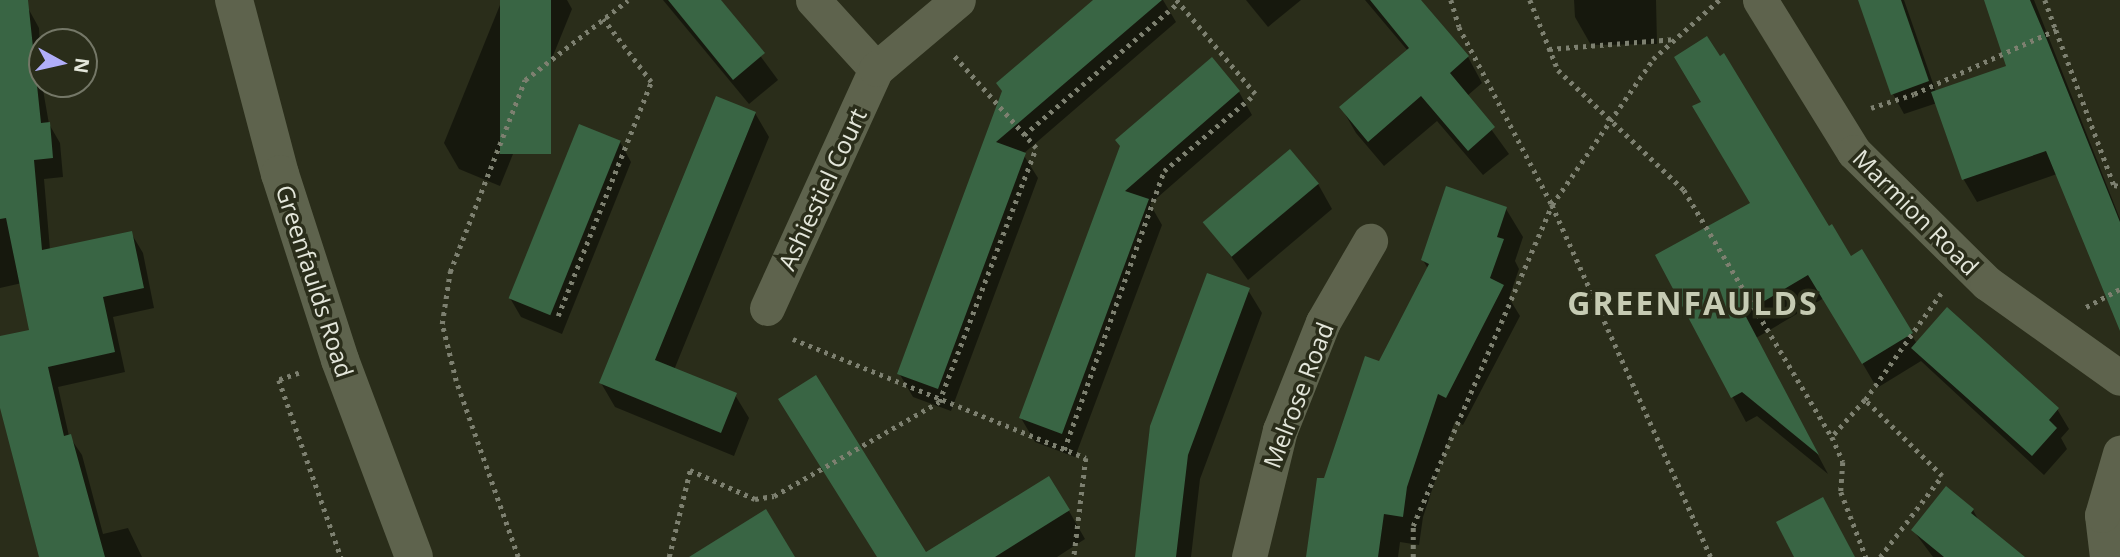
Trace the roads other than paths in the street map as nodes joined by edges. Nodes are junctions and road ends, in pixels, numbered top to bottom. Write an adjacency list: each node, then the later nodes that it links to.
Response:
1 (813, 0): 5 (street)
2 (958, 0): 5 (street, Ashiestiel Court)
3 (1760, 0): 8 (street, Marmion Road)
4 (239, 3): 10 (street, Greenfaulds Road)
5 (876, 69): 7 (street, Ashiestiel Court)
6 (1370, 241): 11 (street, Melrose Road)
7 (767, 308)
8 (2120, 378)
9 (2120, 453): 12 (street)
10 (414, 557)
11 (1249, 557)
12 (2107, 557)

